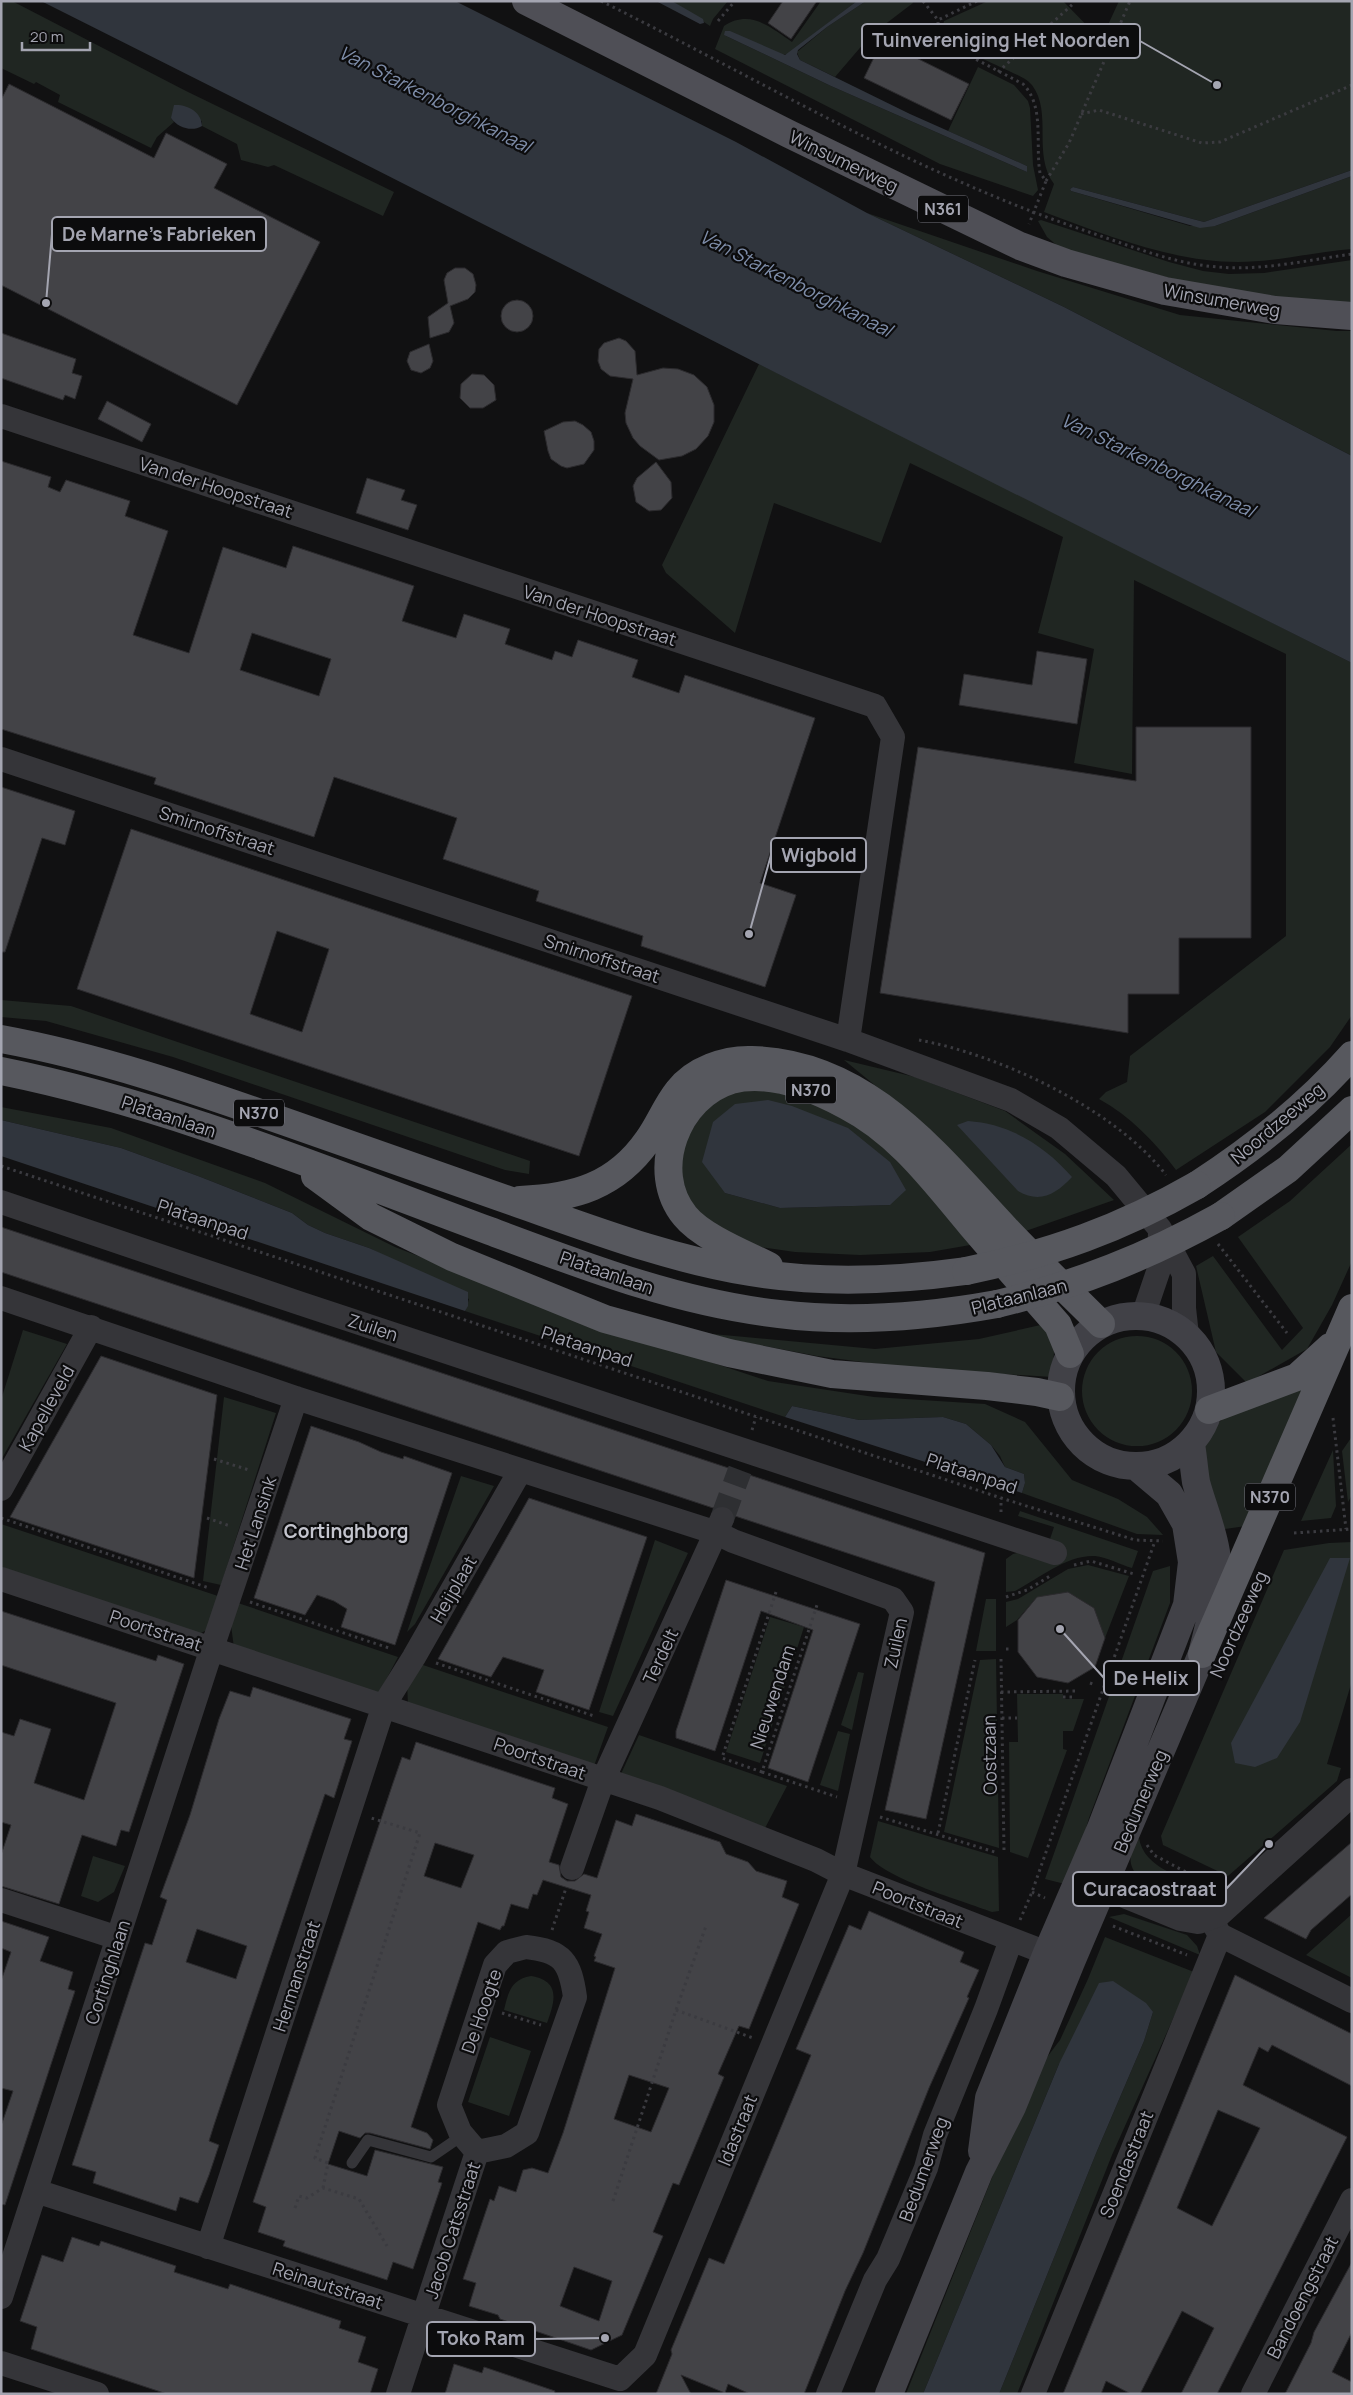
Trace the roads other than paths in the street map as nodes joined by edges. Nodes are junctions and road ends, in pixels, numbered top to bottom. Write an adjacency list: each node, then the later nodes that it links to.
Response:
1 (526, 1): 2 (main road, Winsumerweg / N361)
2 (1352, 316)
3 (1, 416): 6 (street, Van der Hoopstraat)
4 (1, 759): 6 (street, Smirnoffstraat)
5 (1, 1038): 12 (highway, Plataanlaan / N370)
6 (848, 1040): 14 (street, Smirnoffstraat)
7 (1352, 1055): 11 (highway, Noordzeeweg / N370)
8 (1, 1072): 10 (highway, Plataanlaan / N370)
9 (1352, 1110): 10 (highway, Plataanlaan / N370, bridge)
10 (290, 1158): 24 (highway, N370)
11 (1197, 1185): 15 (highway, Plataanlaan / N370, bridge)
12 (507, 1200): 15 (highway, Plataanlaan / N370); 19 (highway, N370)
13 (1, 1202): 32 (street, Zuilen)
14 (1160, 1229): 18 (street); 21 (street, Smirnoffstraat)
15 (795, 1278): 23 (highway, N370)
16 (1, 1298): 20 (street, Zuilen)
17 (1352, 1308): 22 (highway, N370)
18 (1143, 1316): 19 (main road); 21 (main road)
19 (1101, 1324): 23 (main road)
20 (91, 1327): 25 (street, Zuilen); 30 (street, Kapelleveld)
21 (1187, 1335): 26 (main road)
22 (1338, 1340): 26 (highway, N370); 35 (highway, N370)
23 (1070, 1354): 24 (main road)
24 (1060, 1397): 28 (main road)
25 (296, 1398): 29 (street, Zuilen); 34 (street, Het Lansink)
26 (1209, 1410): 27 (main road)
27 (1191, 1444): 28 (main road); 35 (main road, Bedumerweg)
28 (1137, 1467): 41 (main road, Bedumerweg)
29 (520, 1471): 31 (street, Zuilen); 36 (street, Heijplaat)
30 (1, 1488)
31 (719, 1526): 37 (street, Terdelt); 39 (street, Zuilen)
32 (1060, 1564)
33 (1, 1579): 34 (street, Poortstraat)
34 (212, 1648): 36 (street, Poortstraat); 44 (street, Cortinghlaan)
35 (1202, 1654): 41 (main road, Bedumerweg)
36 (384, 1705): 37 (street, Poortstraat); 52 (street, Hermanstraat)
37 (602, 1780): 39 (street, Poortstraat); 40 (street)
38 (1352, 1792): 43 (street)
39 (843, 1874): 45 (street, Poortstraat); 56 (street, Idastraat)
40 (569, 1878)
41 (1093, 1881): 43 (street); 46 (main road, Bedumerweg)
42 (1, 1900): 44 (street)
43 (1215, 1926): 47 (street); 61 (street, Soendastraat)
44 (118, 1938): 50 (street, Cortinghlaan)
45 (1011, 1940): 46 (street, Poortstraat); 59 (street, Bedumerweg)
46 (1059, 1958): 60 (main road, Bedumerweg)
47 (1352, 2001)
48 (470, 2144): 48 (street, De Hoogte); 49 (lane); 54 (street, Jacob Catsstraat)
49 (352, 2163)
50 (36, 2190): 52 (street, Reinautstraat); 53 (street, Cortinghlaan)
51 (1352, 2200): 62 (street, Bandoengstraat)
52 (208, 2247): 54 (street, Reinautstraat)
53 (1, 2297)
54 (424, 2316): 56 (street, Reinautstraat); 58 (street, Jacob Catsstraat)
55 (1, 2363): 57 (street)
56 (624, 2387)
57 (97, 2394)
58 (398, 2394)
59 (828, 2394)
60 (889, 2394)
61 (1033, 2394)
62 (1253, 2394)

